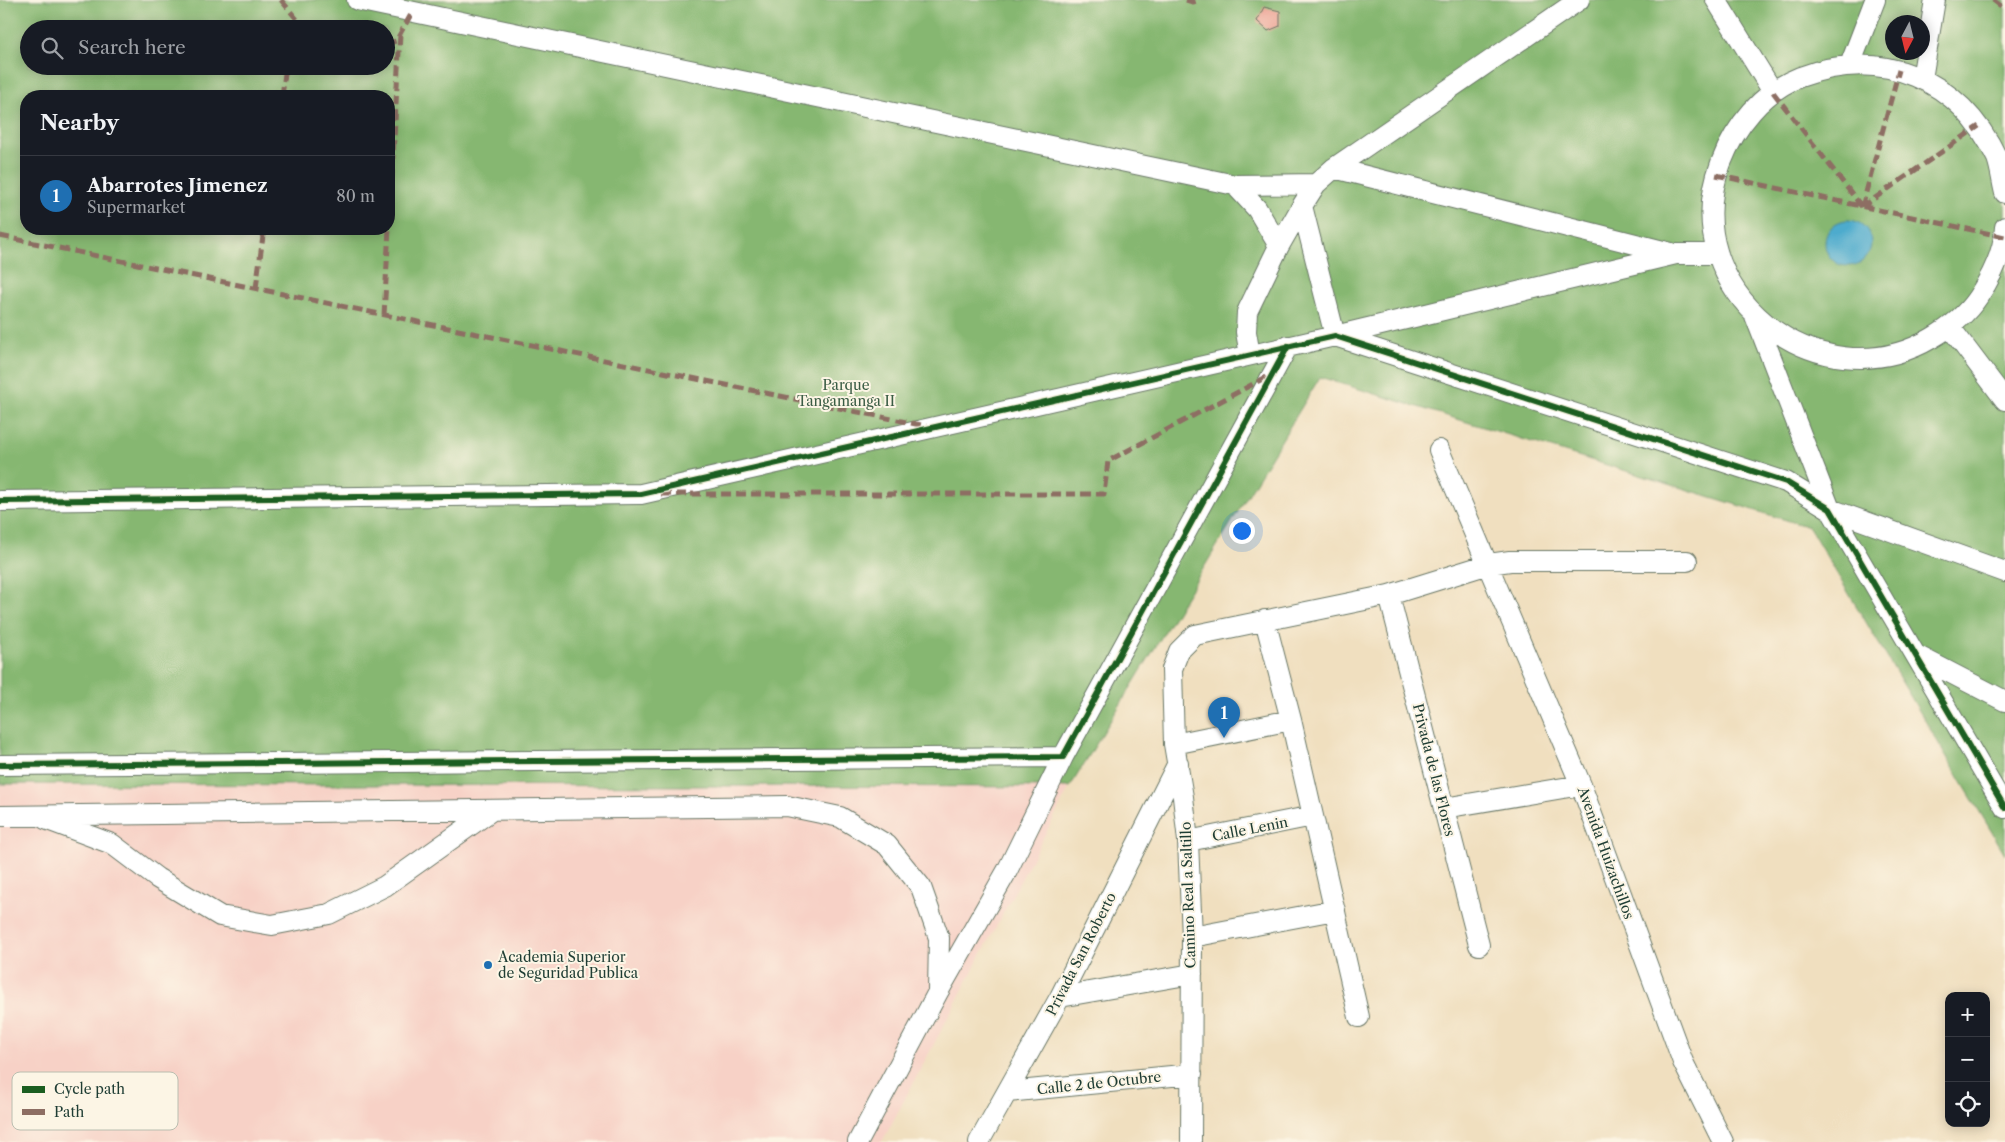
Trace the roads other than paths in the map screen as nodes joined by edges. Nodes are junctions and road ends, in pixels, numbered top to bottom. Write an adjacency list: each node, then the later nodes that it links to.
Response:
1 (358, 0): 11 (street)
2 (1579, 0): 9 (street)
3 (1716, 0): 8 (street)
4 (1875, 0): 6 (street)
5 (1935, 0): 7 (street)
6 (1850, 65): 7 (street); 8 (street)
7 (1922, 79): 12 (street)
8 (1773, 92): 17 (street)
9 (1334, 168): 10 (street); 16 (street)
10 (1316, 184): 11 (street); 13 (street)
11 (1235, 185): 15 (street)
12 (2005, 193)
13 (1302, 206): 15 (street); 20 (street)
14 (2005, 227): 19 (street)
15 (1279, 246): 22 (street)
16 (1676, 254): 17 (street); 20 (street)
17 (1718, 254): 18 (street)
18 (1754, 315): 19 (street); 26 (street)
19 (1950, 327): 23 (street)
20 (1335, 336): 21 (street); 26 (street)
21 (1288, 346): 22 (street); 36 (street)
22 (1250, 355): 25 (street)
23 (2005, 400)
24 (1439, 450): 28 (street, Avenida Huizachillos)
25 (0, 502)
26 (1830, 509): 29 (street); 32 (street)
27 (1687, 561): 28 (street)
28 (1489, 564): 30 (street); 38 (street, Avenida Huizachillos)
29 (2005, 572)
30 (1390, 595): 31 (street); 39 (street, Privada de las Flores)
31 (1265, 620): 34 (street); 35 (street, Camino Real a Saltillo)
32 (1916, 655): 33 (street); 40 (street)
33 (2005, 700)
34 (1291, 720): 35 (street); 44 (street)
35 (1176, 753): 45 (street, Camino Real a Saltillo); 51 (street, Privada San Roberto)
36 (1063, 757): 37 (street); 50 (street)
37 (0, 765)
38 (1581, 786): 39 (street); 58 (street, Avenida Huizachillos)
39 (1444, 808): 48 (street, Privada de las Flores)
40 (2005, 808)
41 (492, 810): 43 (street); 43 (street); 50 (street)
42 (0, 816): 43 (street)
43 (35, 816)
44 (1313, 816): 45 (street, Calle Lenin); 46 (street)
45 (1188, 841): 47 (street, Camino Real a Saltillo)
46 (1335, 910): 47 (street); 52 (street)
47 (1192, 937): 49 (street, Camino Real a Saltillo)
48 (1479, 945)
49 (1192, 974): 51 (street); 53 (street, Camino Real a Saltillo)
50 (938, 992): 55 (street)
51 (1060, 997): 54 (street, Privada San Roberto)
52 (1359, 1018)
53 (1192, 1074): 54 (street, Calle 2 de Octubre); 57 (street, Camino Real a Saltillo)
54 (1007, 1092): 56 (street, Privada San Roberto)
55 (858, 1142)
56 (979, 1142)
57 (1190, 1142)
58 (1723, 1142)

